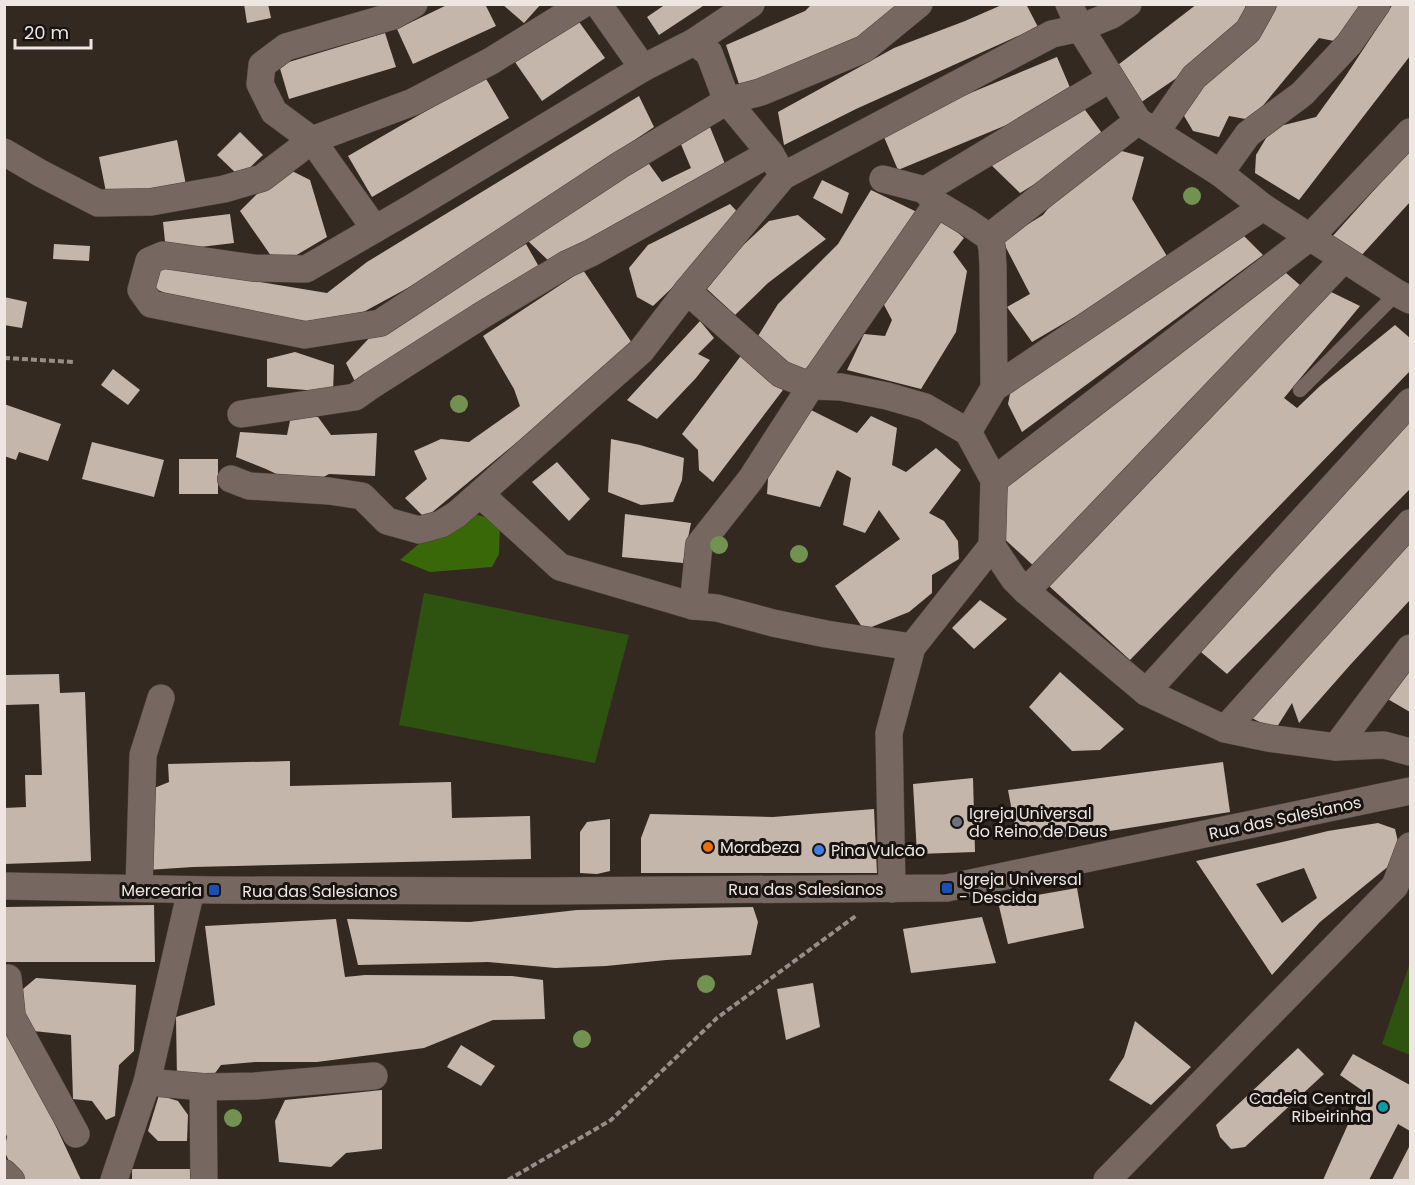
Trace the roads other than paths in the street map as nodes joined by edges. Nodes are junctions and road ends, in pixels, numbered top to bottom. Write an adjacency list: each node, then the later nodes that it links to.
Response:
1 (414, 4): 16 (street)
2 (583, 4): 16 (street)
3 (598, 4): 11 (street)
4 (751, 4): 10 (street)
5 (919, 4): 13 (street)
6 (1128, 4): 9 (street)
7 (1263, 4): 14 (street)
8 (1377, 4): 19 (street)
9 (1074, 16): 12 (street); 18 (street)
10 (694, 42): 11 (street); 13 (street)
11 (643, 68): 23 (street)
12 (1111, 78): 14 (street); 21 (street)
13 (727, 101): 18 (street); 23 (street)
14 (1147, 127): 19 (street); 24 (street)
15 (1410, 132): 25 (street)
16 (312, 140): 17 (street); 23 (street)
17 (4, 152)
18 (777, 164): 27 (street); 33 (street)
19 (1220, 173): 22 (street)
20 (883, 179): 21 (street)
21 (931, 197): 24 (street); 29 (street)
22 (1263, 207): 25 (street); 30 (street)
23 (375, 229)
24 (989, 237): 30 (street)
25 (1310, 237): 26 (street); 36 (street)
26 (1344, 259): 28 (street); 40 (street)
27 (687, 291): 29 (street); 37 (street)
28 (1404, 297): 31 (lane)
29 (811, 386): 34 (street); 41 (street)
30 (994, 388): 34 (street)
31 (1300, 390)
32 (1410, 402): 44 (street)
33 (241, 414)
34 (968, 432): 36 (street)
35 (231, 479): 37 (street)
36 (994, 480): 39 (street)
37 (480, 494): 41 (street)
38 (1410, 523): 46 (street)
39 (992, 546): 40 (street); 42 (street)
40 (1026, 591): 44 (street)
41 (693, 606): 42 (street)
42 (912, 647): 53 (street)
43 (1410, 648): 47 (street)
44 (1146, 692): 46 (street)
45 (160, 698): 52 (street)
46 (1225, 729): 47 (street)
47 (1336, 747): 48 (street)
48 (1410, 752)
49 (1410, 791): 53 (street, Rua das Salesianos)
50 (1410, 846): 64 (street)
51 (4, 886): 52 (street, Rua das Salesianos)
52 (139, 888): 54 (street, Rua das Salesianos)
53 (892, 889): 54 (street, Rua das Salesianos)
54 (191, 890): 57 (street)
55 (4, 978): 59 (street)
56 (374, 1076): 58 (street)
57 (147, 1082): 58 (street); 62 (street)
58 (203, 1088): 63 (street)
59 (76, 1134)
60 (4, 1173): 61 (street)
61 (11, 1180)
62 (114, 1180)
63 (204, 1180)
64 (1107, 1180)

